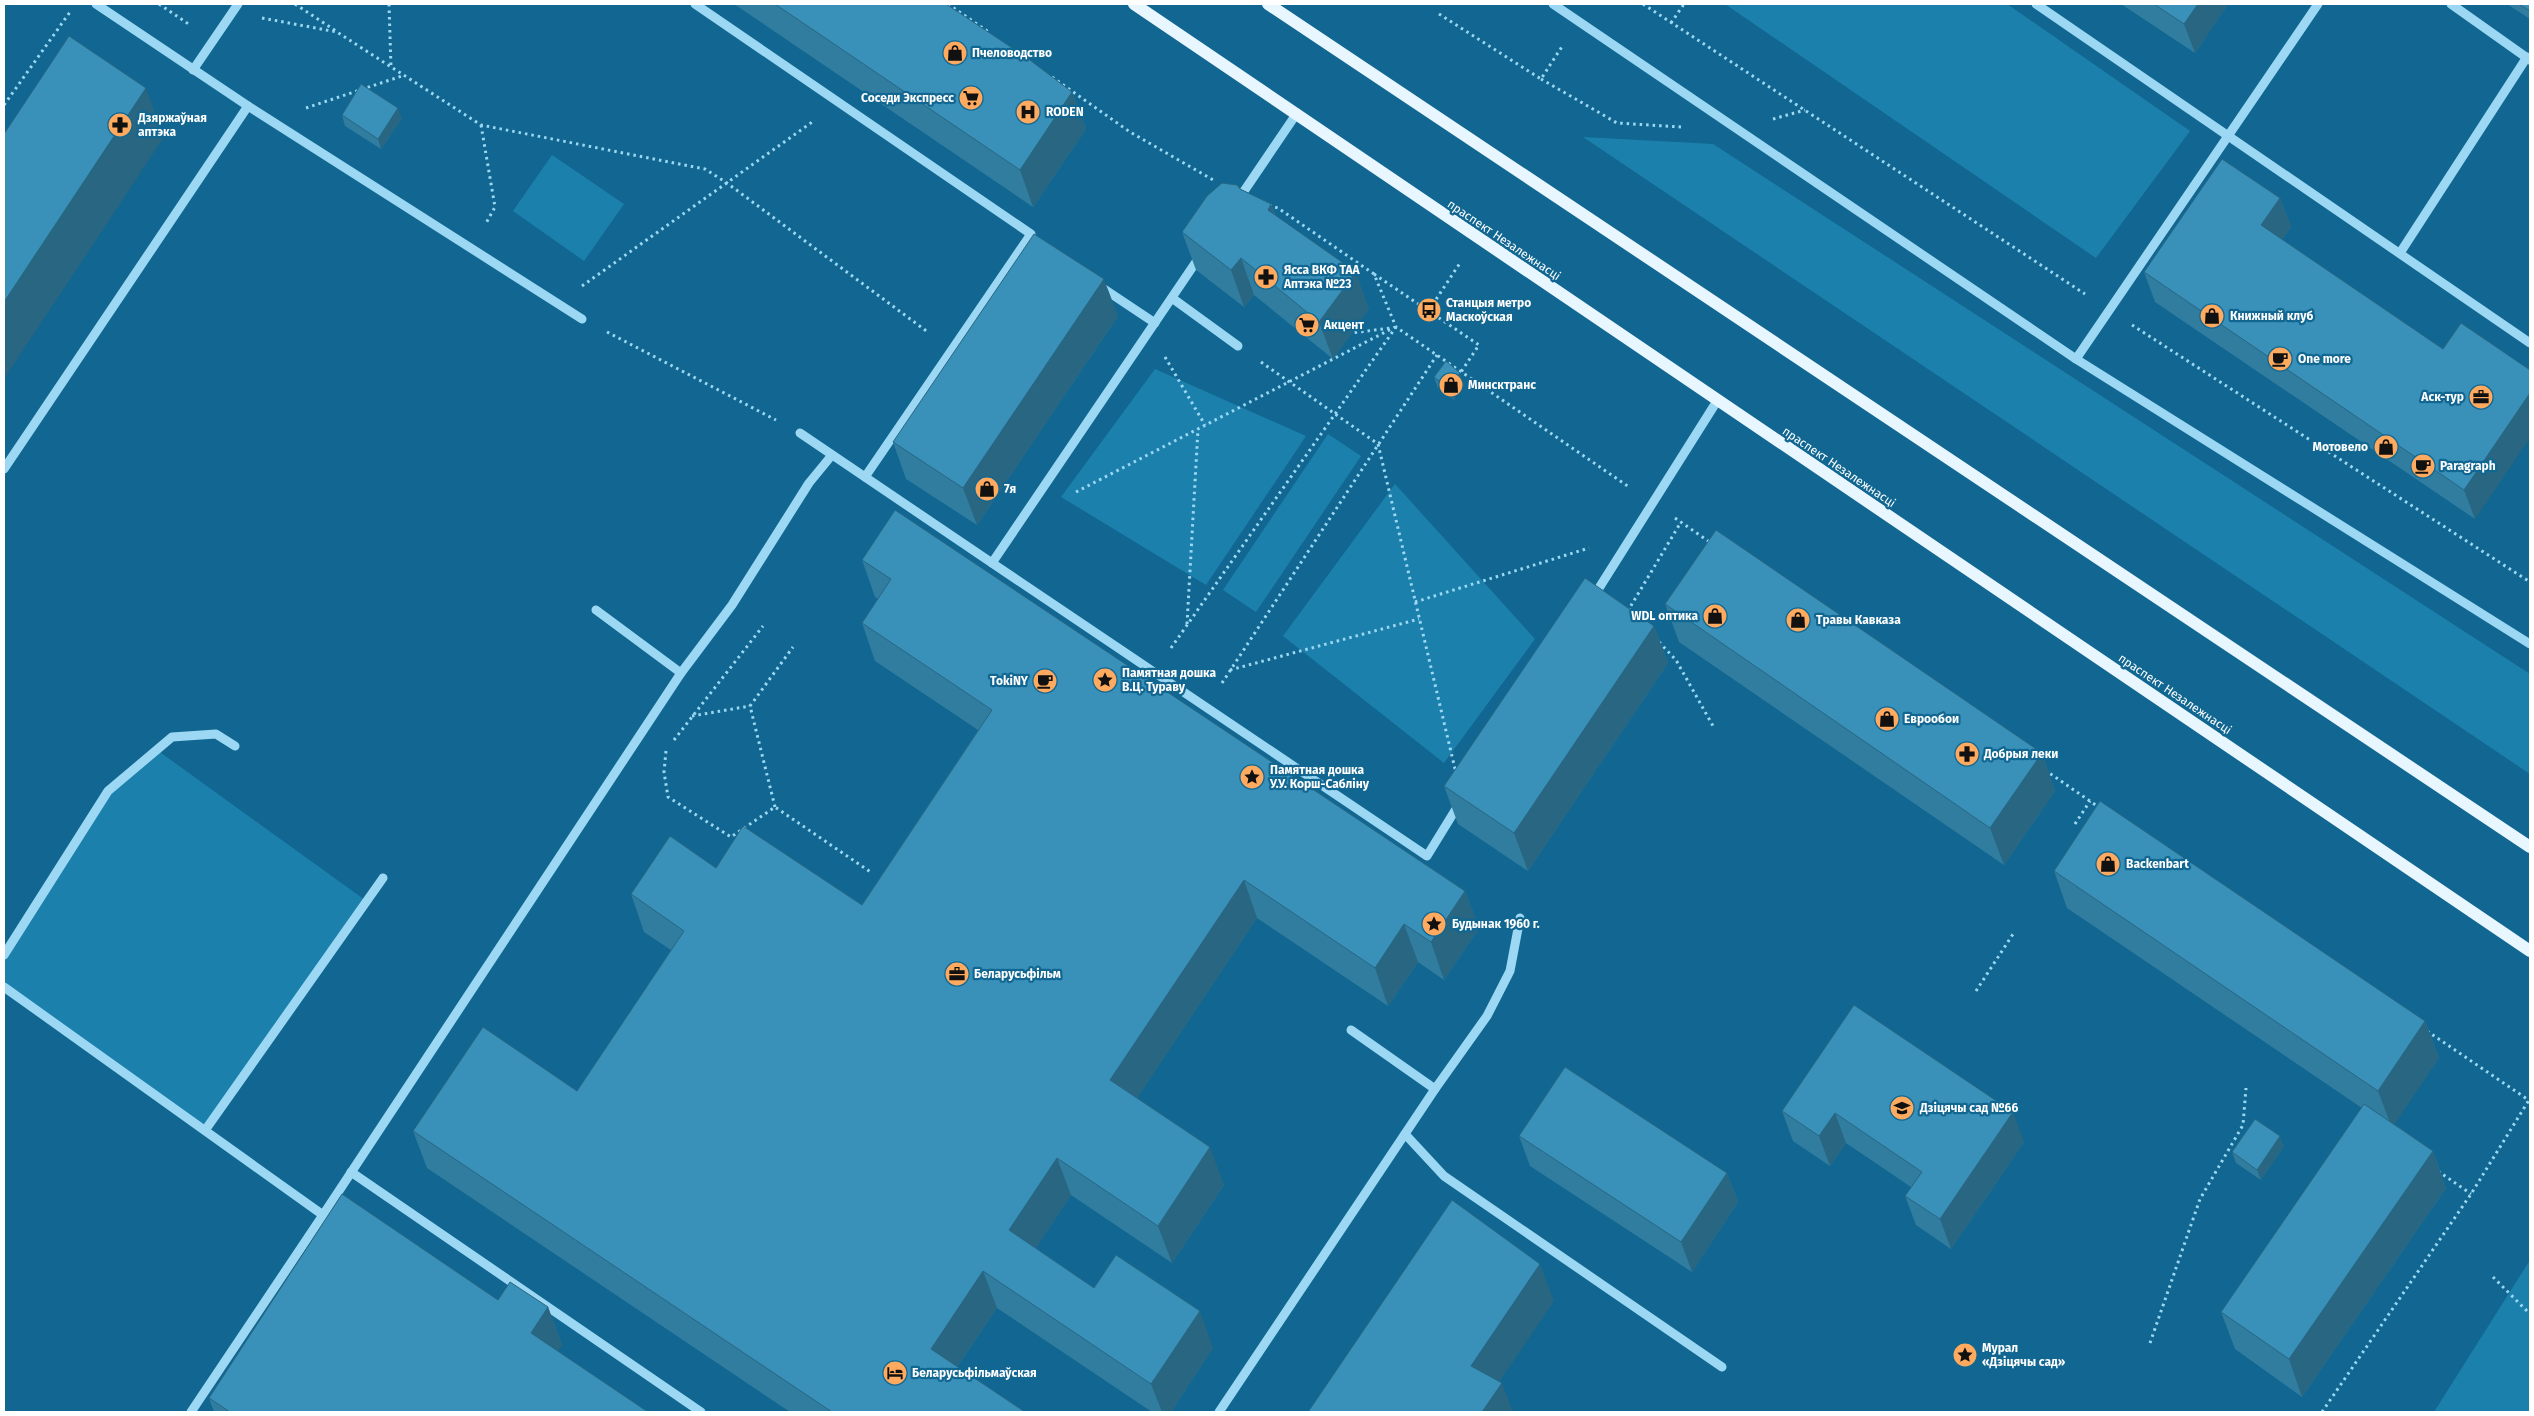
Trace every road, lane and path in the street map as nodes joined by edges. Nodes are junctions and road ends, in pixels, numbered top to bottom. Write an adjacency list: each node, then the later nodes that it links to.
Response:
1 (96, 4): 23 (lane)
2 (238, 4): 15 (lane)
3 (295, 4): 18 (path)
4 (389, 4): 22 (path)
5 (696, 4): 26 (lane)
6 (948, 4): 19 (path)
7 (1134, 4): 29 (main road, праспект Незалежнасці)
8 (1268, 4): 95 (main road)
9 (1553, 4): 53 (lane)
10 (1684, 4): 17 (path)
11 (2036, 4): 32 (lane)
12 (2318, 4): 32 (lane)
13 (2451, 4): 21 (lane)
14 (71, 12): 27 (path)
15 (233, 12): 18 (path); 23 (lane)
16 (1439, 14): 20 (path)
17 (1671, 23)
18 (337, 32): 22 (path)
19 (996, 37)
20 (1566, 42)
21 (2529, 58): 39 (lane)
22 (391, 68): 24 (path)
23 (193, 70): 28 (lane)
24 (402, 76): 30 (path); 31 (path)
25 (1051, 76): 34 (path)
26 (840, 103): 33 (path); 51 (lane)
27 (4, 106)
28 (248, 106): 30 (lane); 63 (lane)
29 (1297, 113): 34 (lane); 37 (main road, праспект Незалежнасці)
30 (270, 120): 43 (lane)
31 (481, 125): 33 (path); 35 (path)
32 (2229, 135): 39 (lane); 53 (lane)
33 (727, 183): 43 (path); 51 (path)
34 (1241, 196): 36 (lane); 40 (path)
35 (495, 207)
36 (1233, 207)
37 (1476, 238): 44 (path); 56 (main road, праспект Незалежнасці)
38 (1208, 244): 42 (lane)
39 (2400, 253): 49 (lane)
40 (1374, 274): 44 (path); 47 (path)
41 (1091, 280): 46 (lane)
42 (1172, 298): 46 (lane); 50 (lane)
43 (557, 304): 45 (lane)
44 (1429, 310): 54 (path)
45 (582, 319): 60 (path)
46 (1152, 326): 58 (path); 70 (lane)
47 (1396, 327): 48 (path); 52 (path); 55 (path); 57 (path)
48 (1343, 328)
49 (2530, 343)
50 (1238, 346): 55 (path)
51 (952, 350): 64 (lane)
52 (1437, 355): 54 (path); 61 (path)
53 (2076, 359): 79 (lane)
54 (1461, 372): 66 (path)
55 (1289, 383): 57 (path); 58 (path)
56 (1717, 401): 66 (lane); 100 (main road, праспект Незалежнасці)
57 (1334, 414): 61 (path); 76 (path)
58 (1205, 425): 59 (path)
59 (1198, 429): 65 (path); 76 (path)
60 (800, 433): 62 (lane)
61 (1378, 444): 71 (path); 81 (path)
62 (832, 454): 64 (lane); 82 (lane)
63 (4, 469)
64 (865, 477): 70 (lane)
65 (1074, 493)
66 (1654, 504): 67 (path); 68 (lane)
67 (1681, 522): 69 (path); 74 (path)
68 (1635, 534): 71 (path); 72 (lane)
69 (1714, 545)
70 (992, 563): 83 (lane)
71 (1415, 602): 75 (path)
72 (1586, 608)
73 (596, 610): 82 (lane)
74 (1636, 616)
75 (1420, 619): 81 (path); 90 (path)
76 (1187, 625): 83 (path)
77 (763, 626): 86 (path)
78 (1656, 638): 87 (path)
79 (2530, 644)
80 (793, 647): 84 (path)
81 (1230, 670): 85 (path)
82 (681, 673): 112 (lane)
83 (1154, 673): 85 (lane)
84 (750, 706): 86 (path); 92 (path)
85 (1206, 707): 90 (lane)
86 (691, 716): 92 (path)
87 (1713, 726)
88 (235, 746): 101 (lane)
89 (2041, 767): 91 (path)
90 (1462, 800)
91 (2090, 801): 93 (path); 94 (path)
92 (775, 807): 96 (path)
93 (2106, 812)
94 (2075, 824)
95 (2530, 847)
96 (872, 873)
97 (383, 878): 109 (lane)
98 (1520, 918): 106 (lane)
99 (2015, 931): 103 (path)
100 (2530, 951)
101 (4, 955)
102 (4, 987): 109 (lane)
103 (1976, 991)
104 (2424, 1028): 108 (path)
105 (1351, 1030): 106 (lane)
106 (1435, 1088): 110 (lane)
107 (2246, 1088): 117 (path)
108 (2530, 1100): 113 (path)
109 (206, 1129): 114 (lane)
110 (1405, 1134): 118 (lane); 121 (lane)
111 (2431, 1166): 113 (path)
112 (351, 1172): 114 (lane); 120 (lane)
113 (2471, 1194): 122 (path)
114 (323, 1215): 119 (lane)
115 (2493, 1277): 116 (path)
116 (2530, 1314)
117 (2150, 1343)
118 (1722, 1367)
119 (191, 1412)
120 (702, 1412)
121 (1219, 1412)
122 (2322, 1412)

